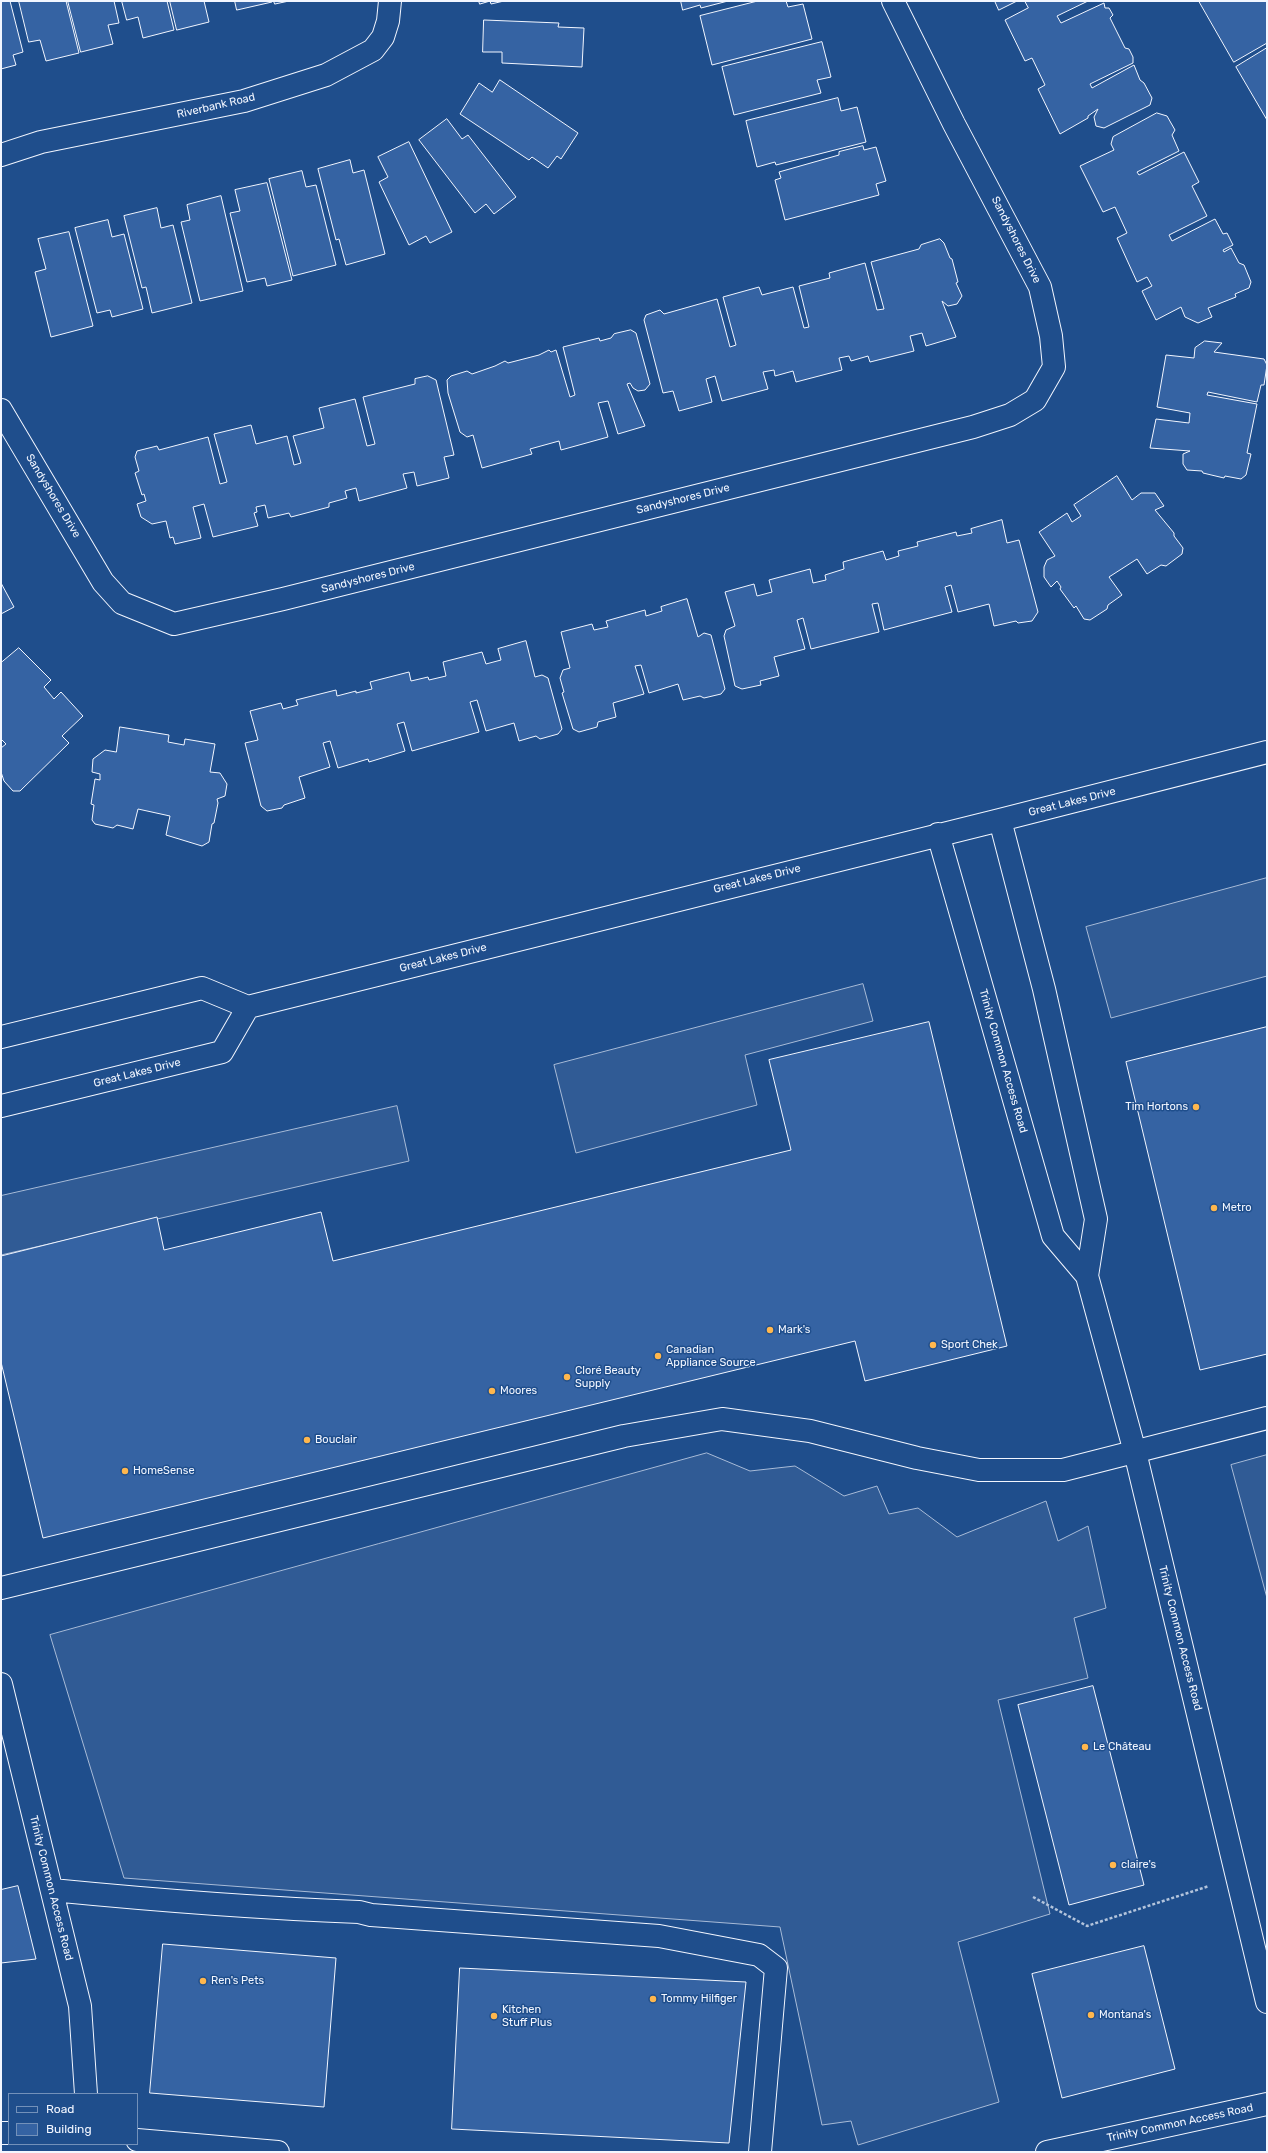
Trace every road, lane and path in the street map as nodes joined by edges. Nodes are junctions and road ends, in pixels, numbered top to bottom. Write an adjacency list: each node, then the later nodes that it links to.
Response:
1 (390, 1): 3 (street, Riverbank Road)
2 (893, 1): 4 (street, Sandyshores Drive)
3 (1, 154)
4 (1, 410)
5 (1267, 752): 6 (street, Great Lakes Drive)
6 (1000, 820): 7 (street, Great Lakes Drive); 11 (street, Trinity Common Access Road)
7 (938, 834): 8 (street, Great Lakes Drive); 11 (street, Trinity Common Access Road)
8 (248, 1007): 9 (street); 10 (street, Great Lakes Drive)
9 (1, 1037)
10 (1, 1106)
11 (1088, 1276): 13 (street, Trinity Common Access Road)
12 (1267, 1418): 13 (street)
13 (1135, 1452): 14 (street); 16 (street, Trinity Common Access Road)
14 (1, 1588)
15 (1, 1684): 17 (street, Trinity Common Access Road)
16 (1238, 1877): 18 (path); 19 (street, Trinity Common Access Road)
17 (52, 1890): 20 (street, Trinity Common Access Road); 24 (street)
18 (1033, 1897)
19 (1267, 2002)
20 (86, 2093)
21 (1267, 2104): 25 (street, Trinity Common Access Road)
22 (138, 2140): 23 (street)
23 (278, 2152)
24 (760, 2152)
25 (1047, 2152)

